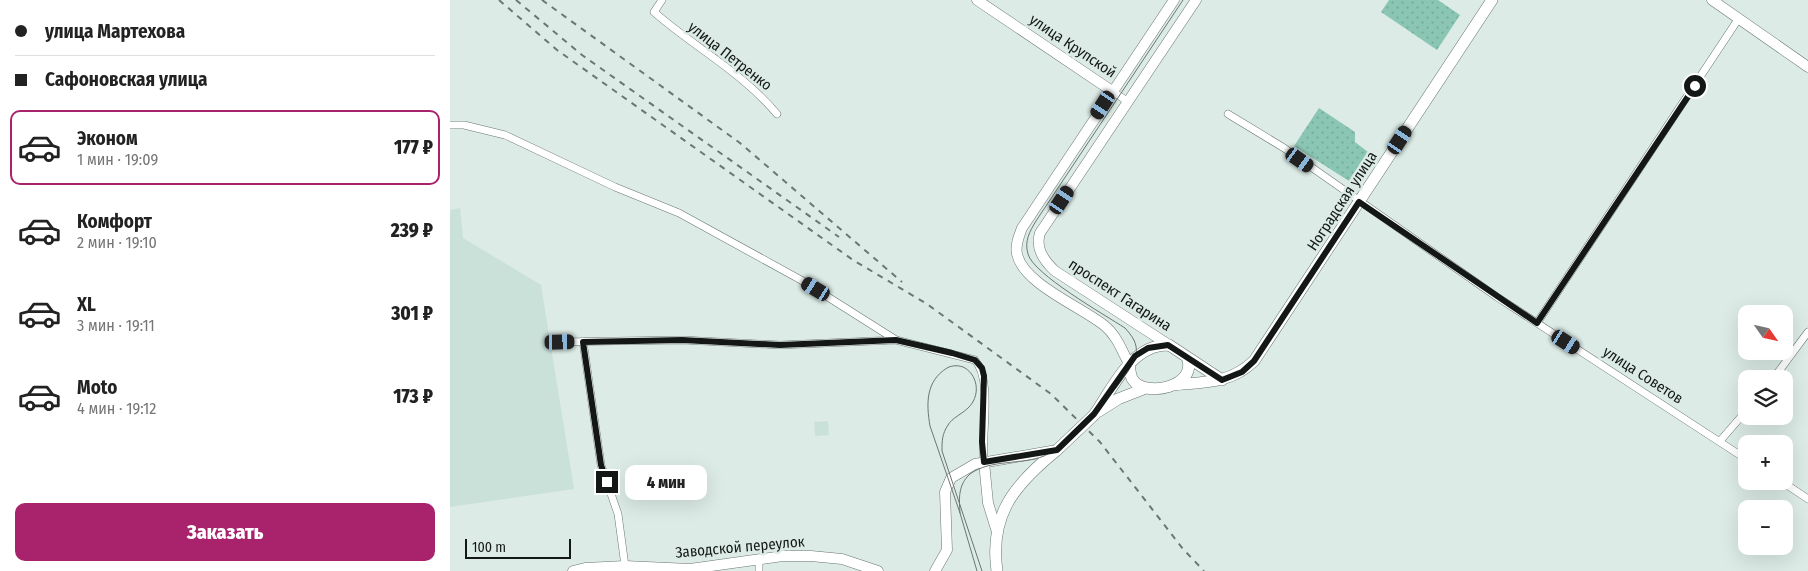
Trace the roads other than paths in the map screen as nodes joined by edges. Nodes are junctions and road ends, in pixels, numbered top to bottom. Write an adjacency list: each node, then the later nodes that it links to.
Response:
1 (662, 0): 11 (street, улица Петренко)
2 (977, 0): 9 (main road, улица Крупской)
3 (1174, 0): 9 (main road)
4 (1196, 0): 10 (main road, проспект Гагарина)
5 (1492, 0): 14 (main road, Ноградская улица)
6 (1712, 0): 7 (main road)
7 (1739, 18): 8 (main road); 15 (street)
8 (1808, 67)
9 (1112, 91): 10 (street, улица Крупской); 22 (main road)
10 (1128, 102): 20 (main road, проспект Гагарина)
11 (777, 114)
12 (1228, 114): 14 (street, улица Советов)
13 (450, 125): 17 (street)
14 (1359, 202): 15 (street, улица Советов); 24 (main road, Ноградская улица)
15 (1537, 323): 29 (street, улица Советов)
16 (1808, 332): 23 (street)
17 (896, 340): 19 (street); 32 (street)
18 (549, 342): 19 (street)
19 (583, 342): 37 (street)
20 (1168, 345): 21 (main road); 22 (main road)
21 (1187, 357): 24 (main road); 25 (main road)
22 (1129, 364): 26 (main road); 27 (main road)
23 (1780, 370)
24 (1222, 380): 25 (main road, Ноградская улица)
25 (1173, 386): 26 (main road)
26 (1146, 388): 27 (main road)
27 (1094, 414): 30 (main road, bridge)
28 (1738, 421): 29 (street)
29 (1720, 442): 31 (street, улица Советов)
30 (1057, 450): 32 (main road); 35 (main road)
31 (1738, 454)
32 (984, 462): 35 (main road); 41 (main road)
33 (1793, 489): 34 (street)
34 (1808, 499)
35 (998, 532): 42 (main road)
36 (759, 559): 37 (main road, Заводской переулок); 39 (street); 40 (main road, Заводской переулок)
37 (625, 566): 38 (main road, Заводской переулок)
38 (573, 571)
39 (759, 571)
40 (878, 571)
41 (935, 571)
42 (996, 571)

